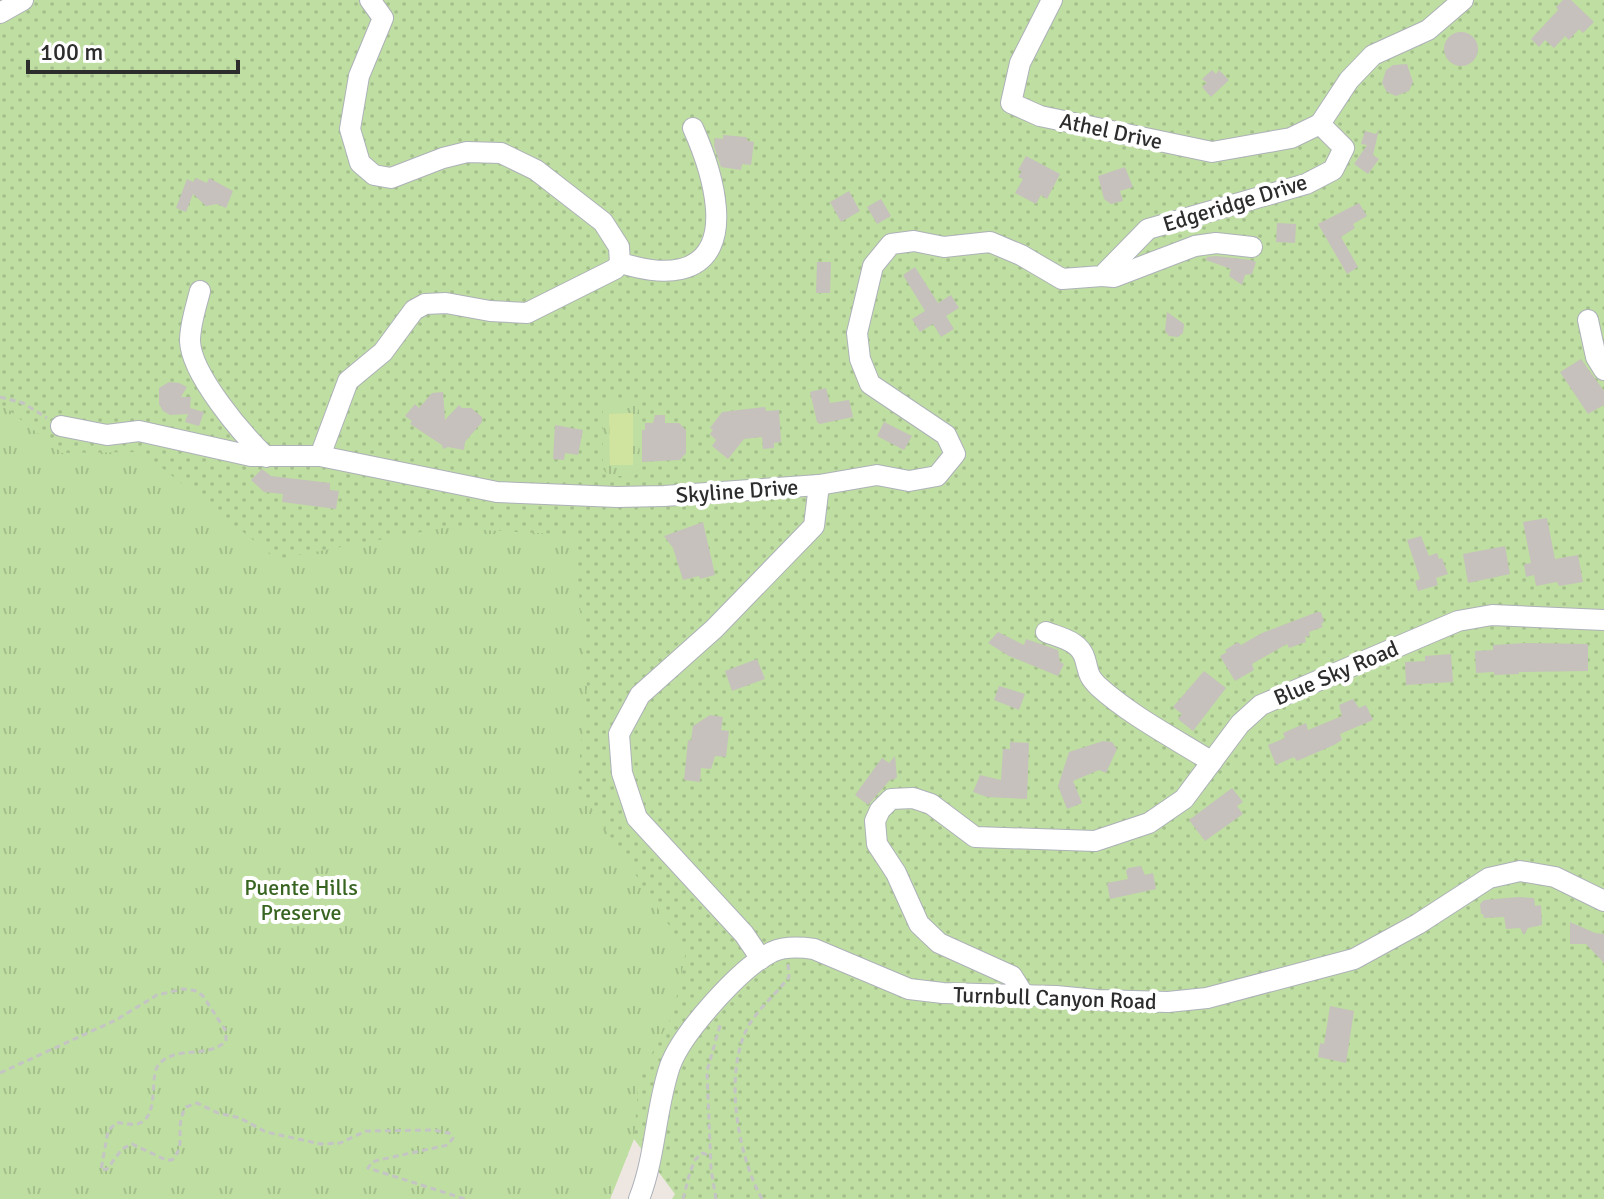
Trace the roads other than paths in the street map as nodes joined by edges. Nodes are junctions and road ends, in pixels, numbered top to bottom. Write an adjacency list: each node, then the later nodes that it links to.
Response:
1 (23, 0): 5 (street)
2 (370, 0): 9 (street)
3 (1052, 0): 6 (street, Athel Drive)
4 (1463, 0): 6 (street)
5 (0, 13)
6 (1320, 124): 10 (street, Edgeridge Drive)
7 (693, 128): 9 (street)
8 (1252, 247): 10 (street)
9 (620, 263): 15 (street)
10 (1102, 276): 17 (street)
11 (200, 291): 16 (street)
12 (1588, 320): 13 (street)
13 (1604, 370)
14 (61, 426): 16 (street, Skyline Drive)
15 (320, 456): 16 (street, Skyline Drive); 17 (street, Skyline Drive)
16 (266, 457)
17 (819, 485): 22 (street, Skyline Drive)
18 (1604, 620): 20 (street, Blue Sky Road)
19 (1046, 632): 20 (street)
20 (1212, 762): 23 (street, Blue Sky Road)
21 (1604, 901): 23 (street, Turnbull Canyon Road)
22 (761, 959): 23 (street, Turnbull Canyon Road); 24 (street)
23 (1024, 995)
24 (639, 1199)

